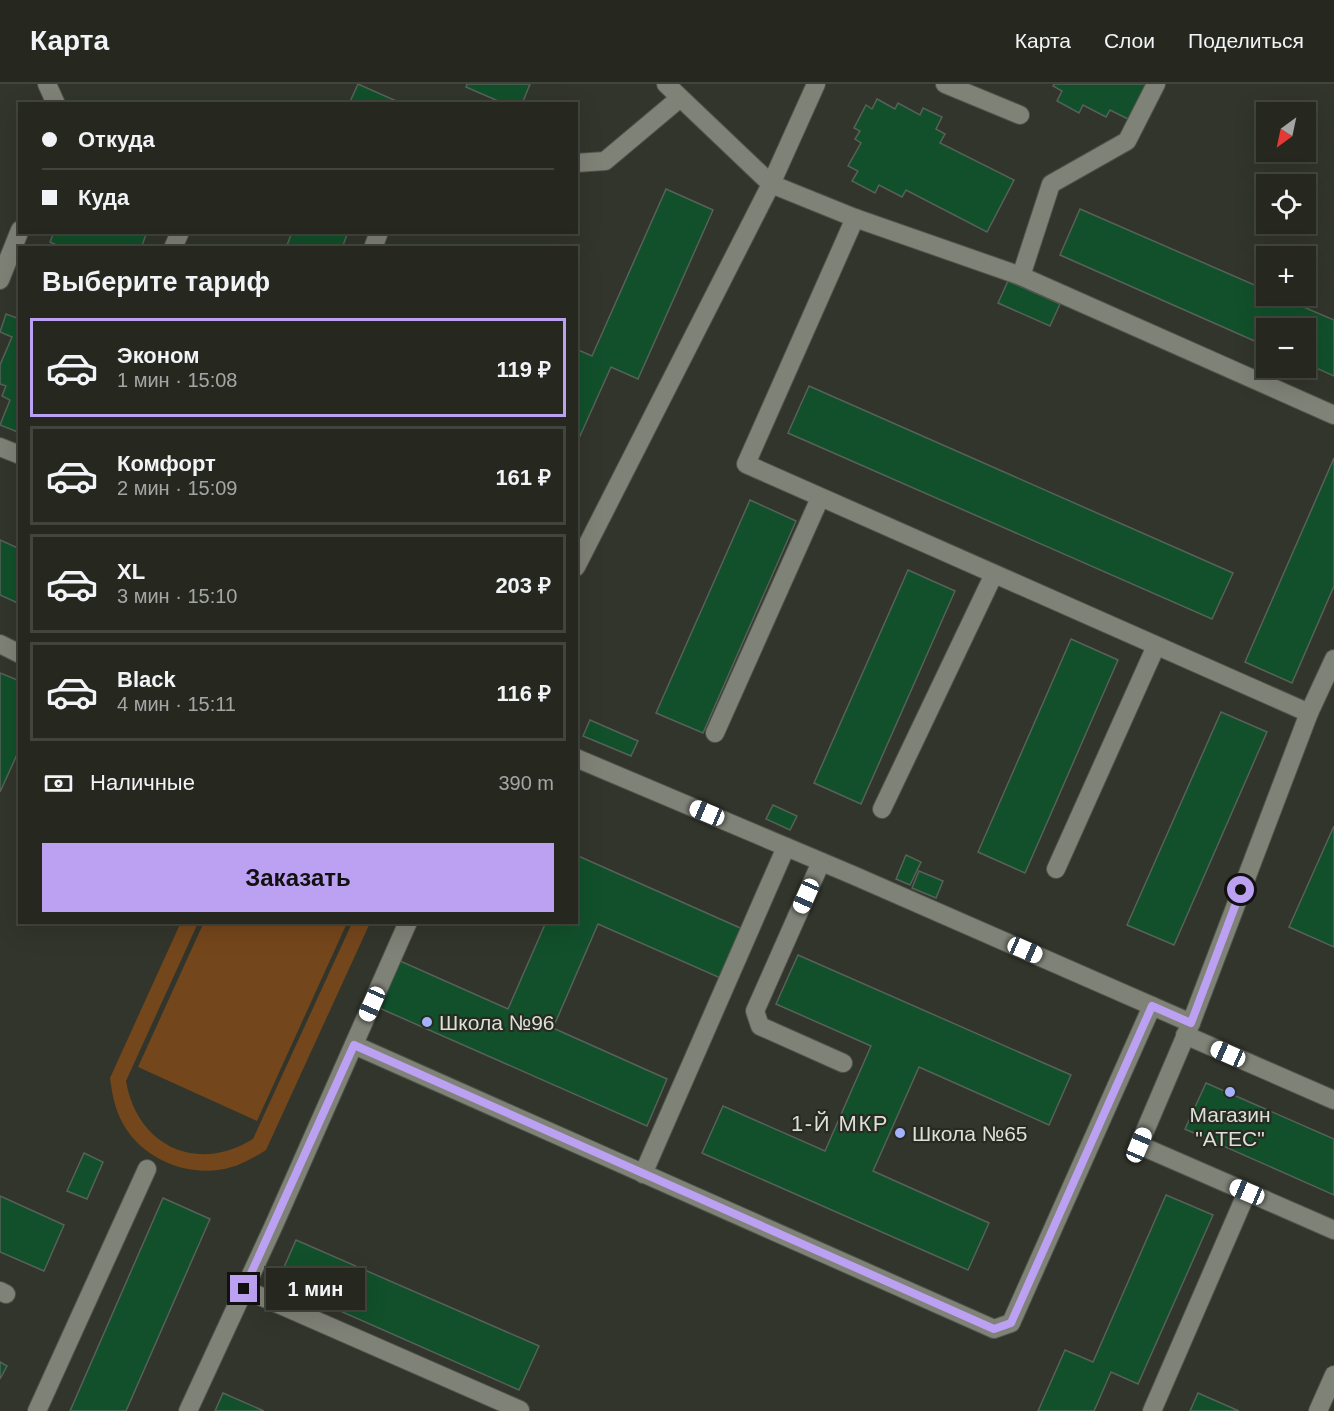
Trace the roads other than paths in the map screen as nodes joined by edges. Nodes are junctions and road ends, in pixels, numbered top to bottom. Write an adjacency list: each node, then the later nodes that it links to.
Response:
1 (47, 84): 7 (lane)
2 (666, 84): 6 (lane)
3 (816, 84): 10 (lane)
4 (945, 84): 8 (lane)
5 (1156, 84): 13 (lane)
6 (680, 98): 9 (lane); 10 (lane)
7 (55, 102)
8 (1020, 115)
9 (578, 162)
10 (771, 184): 11 (lane); 19 (lane)
11 (855, 218): 13 (lane); 18 (lane)
12 (18, 234): 14 (lane)
13 (1021, 276): 15 (lane)
14 (0, 280)
15 (1334, 415)
16 (0, 447): 17 (lane)
17 (18, 454)
18 (820, 498): 20 (lane); 26 (lane)
19 (578, 563)
20 (994, 574): 22 (lane); 28 (lane)
21 (0, 644): 23 (lane)
22 (1156, 646): 25 (lane); 31 (lane)
23 (18, 653)
24 (1334, 659): 25 (lane)
25 (1309, 713): 34 (lane)
26 (715, 733)
27 (578, 759): 29 (lane)
28 (882, 809)
29 (786, 847): 30 (lane); 39 (lane)
30 (821, 861): 33 (lane); 36 (lane)
31 (1056, 869)
32 (407, 924): 35 (lane)
33 (1152, 1006): 34 (lane); 39 (lane)
34 (1188, 1029): 37 (lane); 40 (lane)
35 (354, 1045): 39 (lane); 42 (lane)
36 (843, 1063)
37 (1334, 1100)
38 (147, 1169): 45 (lane)
39 (643, 1174)
40 (1247, 1192): 41 (lane); 47 (lane)
41 (1334, 1230)
42 (244, 1289): 44 (lane); 46 (lane)
43 (1334, 1375): 48 (lane)
44 (520, 1410)
45 (37, 1411)
46 (188, 1411)
47 (1152, 1411)
48 (1318, 1411)

